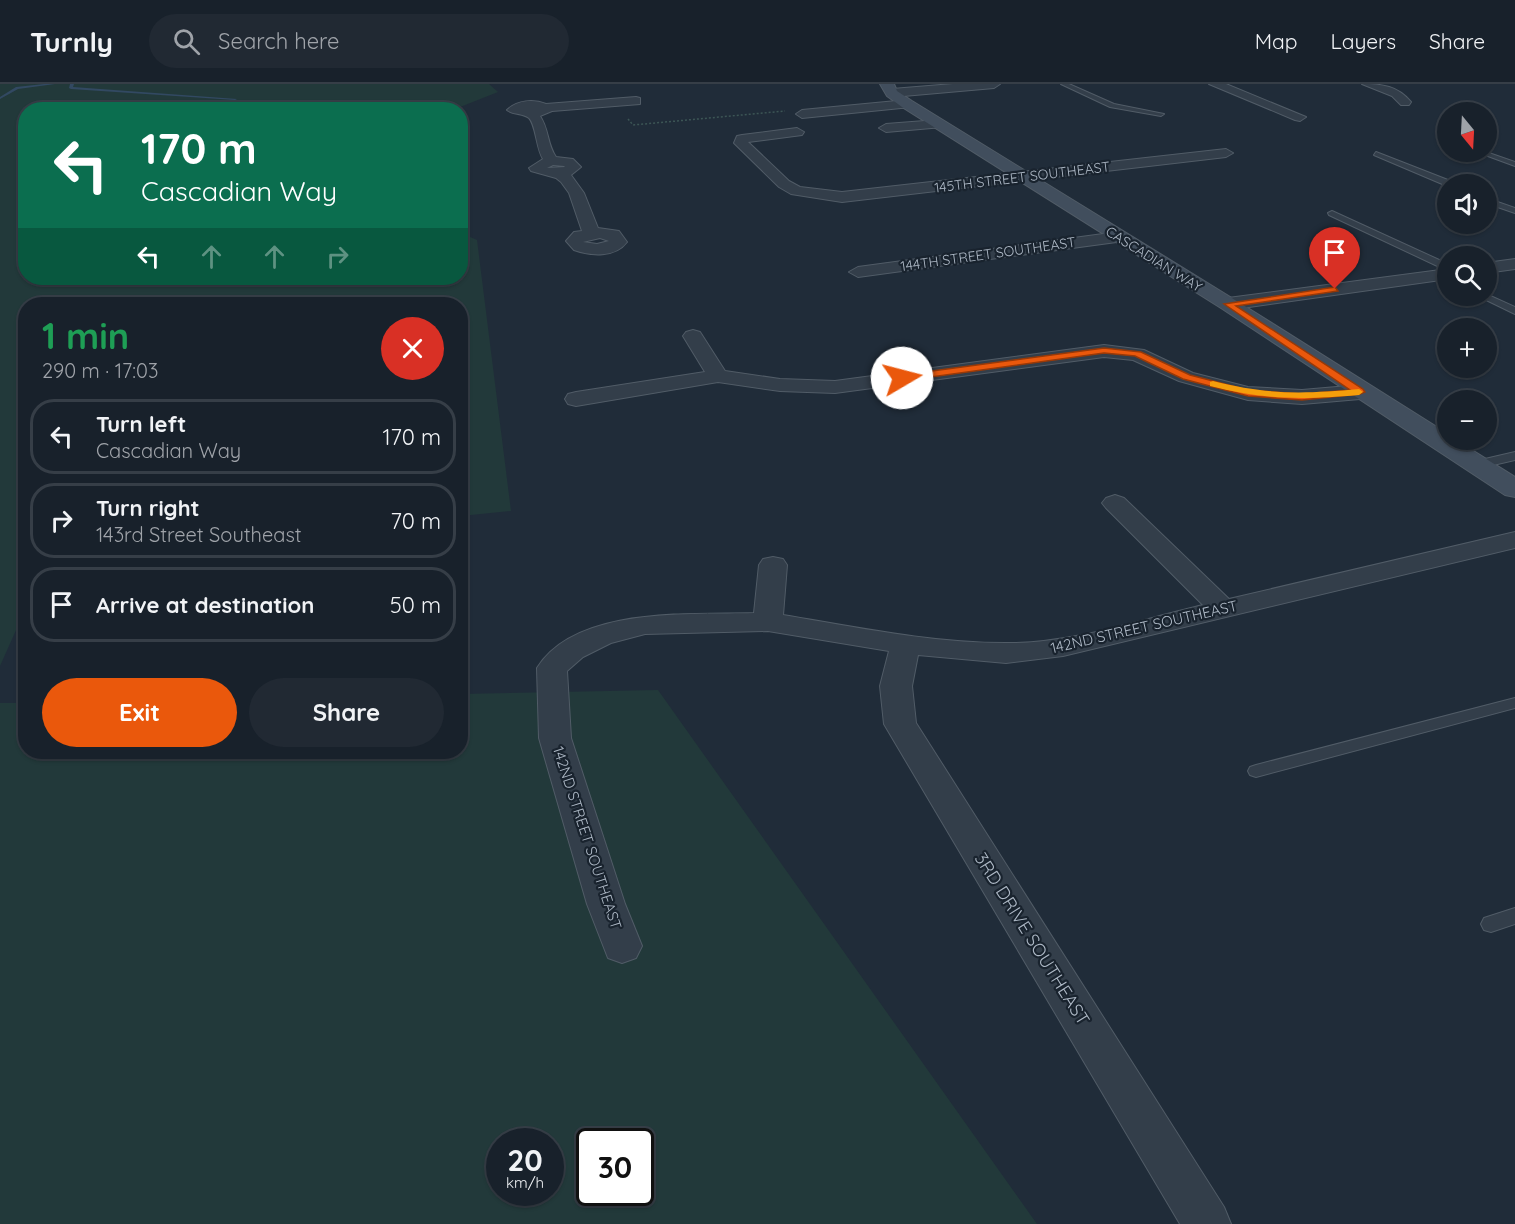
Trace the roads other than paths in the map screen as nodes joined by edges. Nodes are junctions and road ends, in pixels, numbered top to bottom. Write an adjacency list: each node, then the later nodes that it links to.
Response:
1 (994, 84): 5 (street)
2 (1064, 84): 12 (lane)
3 (1215, 84): 13 (street)
4 (1368, 84): 9 (street)
5 (973, 85): 7 (street)
6 (520, 90): 10 (street)
7 (896, 94): 11 (street); 14 (street, CASCADIAN WAY)
8 (636, 101): 10 (street)
9 (1405, 102)
10 (529, 110): 26 (street)
11 (802, 114)
12 (1161, 114)
13 (1300, 117)
14 (938, 124): 15 (street); 21 (street, CASCADIAN WAY)
15 (886, 128)
16 (797, 132): 21 (street, 145TH STREET SOUTHEAST)
17 (1226, 153): 21 (street, 145TH STREET SOUTHEAST)
18 (1376, 154): 22 (lane)
19 (1497, 158): 20 (lane)
20 (1515, 164)
21 (1022, 176): 27 (street, CASCADIAN WAY)
22 (1437, 179)
23 (1497, 204): 24 (lane)
24 (1515, 211)
25 (1332, 213): 30 (lane)
26 (592, 233)
27 (1118, 237): 31 (street, 144TH STREET SOUTHEAST); 34 (street, CASCADIAN WAY)
28 (1515, 264): 29 (street)
29 (1497, 266)
30 (1437, 269)
31 (858, 272)
32 (1437, 275): 34 (street)
33 (1497, 303): 35 (lane)
34 (1228, 304): 38 (street, CASCADIAN WAY)
35 (1515, 311)
36 (693, 336): 37 (street)
37 (718, 376): 38 (street); 39 (street)
38 (1360, 392): 41 (street, CASCADIAN WAY)
39 (576, 399)
40 (1515, 456): 41 (lane)
41 (1476, 465): 42 (street, CASCADIAN WAY)
42 (1515, 489)
43 (1115, 503): 46 (street)
44 (1515, 540): 46 (street, 142ND STREET SOUTHEAST)
45 (773, 565): 47 (street)
46 (1223, 609): 48 (street, 142ND STREET SOUTHEAST)
47 (768, 622): 48 (street, 142ND STREET SOUTHEAST); 53 (street, 142ND STREET SOUTHEAST)
48 (905, 644): 54 (street, 3RD DRIVE SOUTHEAST)
49 (1515, 703): 50 (lane)
50 (1256, 771)
51 (1515, 916): 52 (lane)
52 (1491, 924)
53 (622, 946)
54 (1207, 1224)

